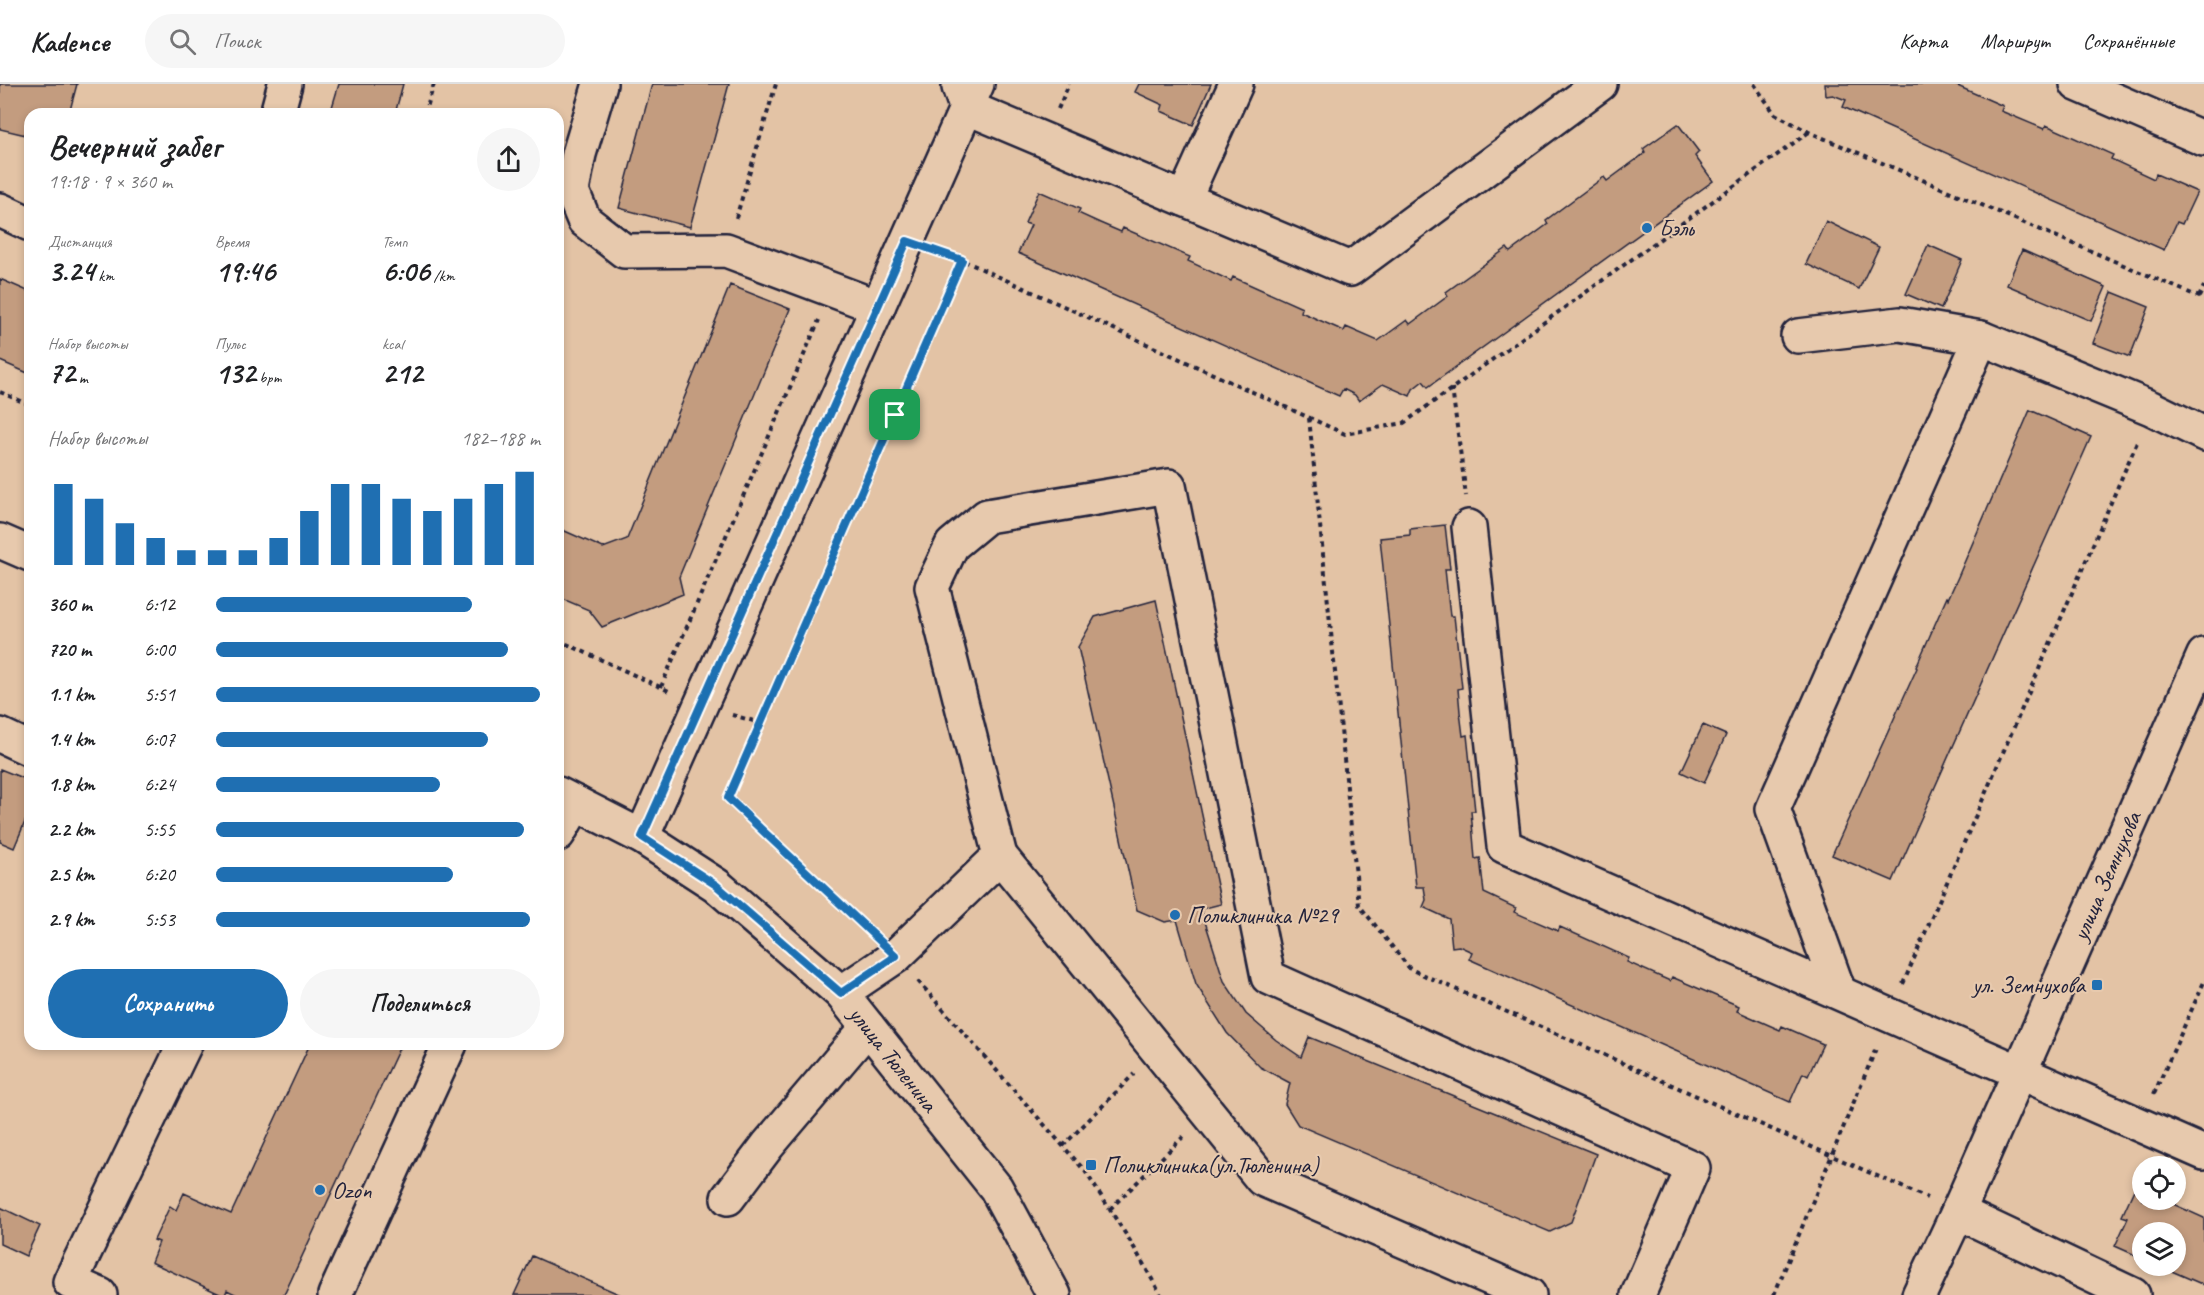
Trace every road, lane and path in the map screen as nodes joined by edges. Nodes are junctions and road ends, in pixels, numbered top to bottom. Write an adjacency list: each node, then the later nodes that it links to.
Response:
1 (285, 84): 10 (street)
2 (434, 84): 11 (path)
3 (600, 84): 18 (street)
4 (776, 84): 18 (path)
5 (1236, 84): 14 (street)
6 (1600, 84): 14 (street)
7 (1754, 84): 12 (path)
8 (2076, 84): 13 (street)
9 (967, 92): 14 (street); 17 (street)
10 (279, 108)
11 (427, 108)
12 (1809, 132): 22 (path); 27 (path)
13 (2204, 139)
14 (1184, 199)
15 (0, 210): 16 (street)
16 (24, 221)
17 (907, 241): 19 (path); 24 (street)
18 (726, 250): 21 (street)
19 (962, 260): 31 (path); 40 (path)
20 (2204, 286): 22 (path)
21 (832, 290): 24 (street); 38 (path)
22 (2199, 297): 23 (path)
23 (2204, 299)
24 (878, 307): 39 (street)
25 (1798, 336): 26 (street)
26 (1981, 338): 30 (street); 48 (street)
27 (1452, 388): 31 (path); 33 (path)
28 (0, 392): 29 (path)
29 (24, 402)
30 (2151, 408): 32 (street); 50 (path)
31 (1309, 418): 60 (path)
32 (2204, 434)
33 (1469, 526): 48 (street)
34 (0, 541): 35 (street)
35 (24, 551)
36 (564, 643): 38 (path)
37 (2204, 655): 55 (street, улица Земнухова)
38 (660, 687): 39 (path)
39 (701, 705): 40 (path); 44 (street)
40 (761, 723): 46 (path)
41 (0, 735): 42 (street)
42 (24, 746)
43 (567, 798): 44 (street, улица Тюленина)
44 (642, 837): 49 (street, улица Тюленина)
45 (1000, 856): 46 (street); 52 (street); 69 (street)
46 (896, 956): 49 (street); 58 (path)
47 (2204, 982): 57 (path)
48 (1839, 992): 50 (street)
49 (841, 993): 51 (street, улица Тюленина)
50 (1890, 1014): 55 (street); 60 (path)
51 (867, 1027): 61 (street); 66 (street, улица Тюленина)
52 (1157, 1049): 56 (street); 58 (path)
53 (182, 1050): 64 (street)
54 (447, 1050): 65 (street)
55 (2020, 1071): 57 (street); 63 (street, улица Земнухова)
56 (1208, 1112): 62 (path); 68 (street)
57 (2140, 1125): 59 (street)
58 (1063, 1146): 62 (path)
59 (2204, 1153)
60 (1832, 1156): 63 (path); 70 (path)
61 (728, 1198)
62 (1110, 1209): 67 (path)
63 (1958, 1212): 71 (street, улица Земнухова); 72 (street)
64 (100, 1295)
65 (335, 1295)
66 (1054, 1295)
67 (1161, 1295)
68 (1529, 1295)
69 (1638, 1295)
70 (1774, 1295)
71 (1919, 1295)
72 (2133, 1295)

